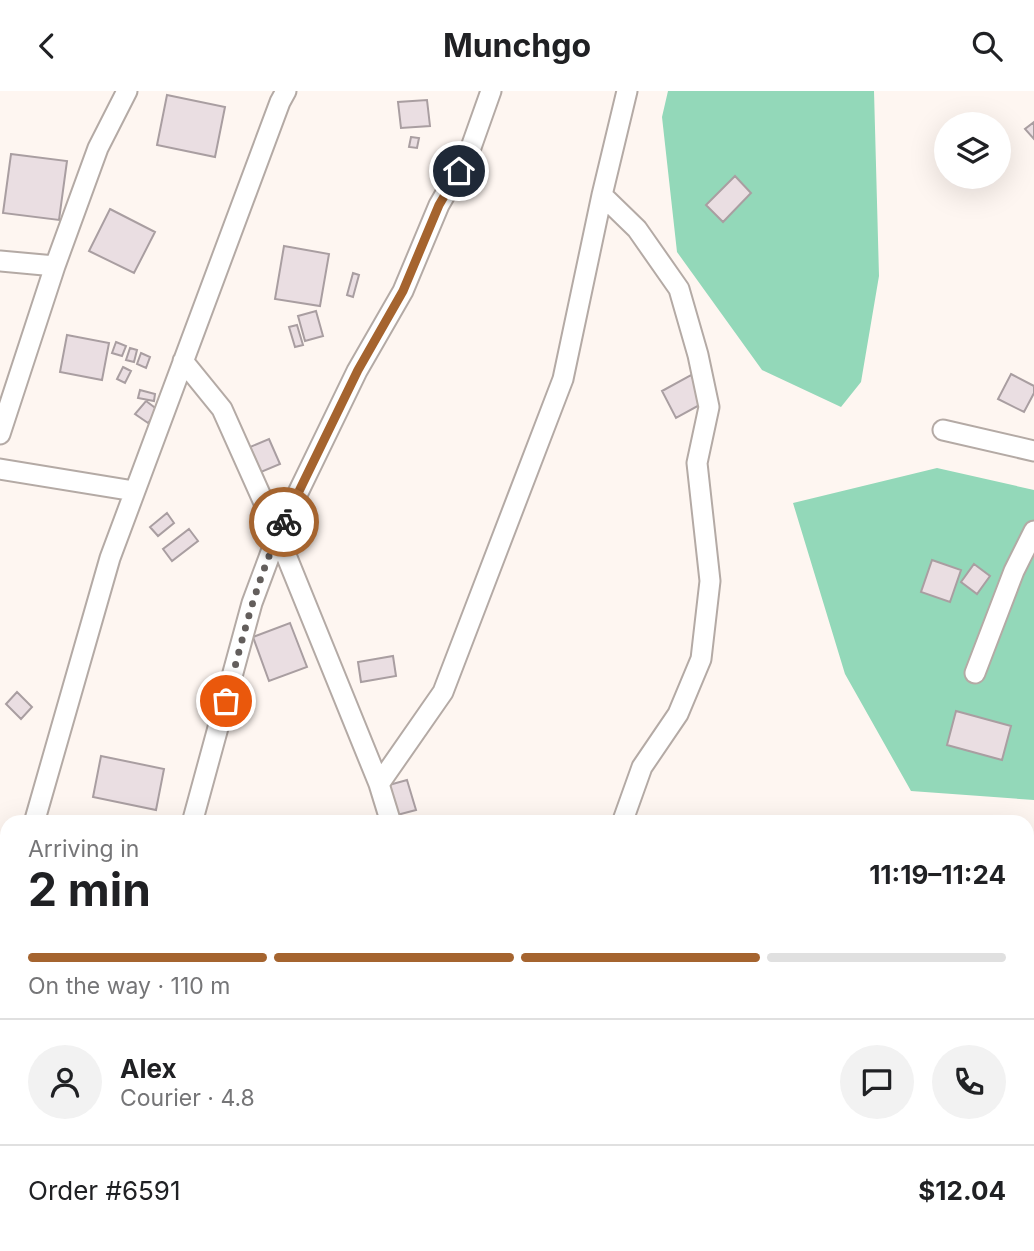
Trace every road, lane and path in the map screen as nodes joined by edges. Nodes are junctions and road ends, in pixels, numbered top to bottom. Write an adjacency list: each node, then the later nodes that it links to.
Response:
1 (127, 91): 7 (street)
2 (286, 91): 8 (street)
3 (491, 91): 15 (street)
4 (627, 91): 5 (street)
5 (602, 195): 17 (street); 21 (street)
6 (0, 261): 7 (street)
7 (55, 266): 10 (street)
8 (183, 361): 13 (street); 15 (street)
9 (943, 430): 11 (street)
10 (0, 434)
11 (1034, 451)
12 (0, 469): 13 (street)
13 (134, 491): 18 (street)
14 (1034, 531): 16 (street)
15 (277, 536): 17 (street); 19 (street)
16 (975, 673)
17 (379, 784): 20 (street)
18 (39, 815)
19 (194, 815)
20 (389, 815)
21 (625, 815)

